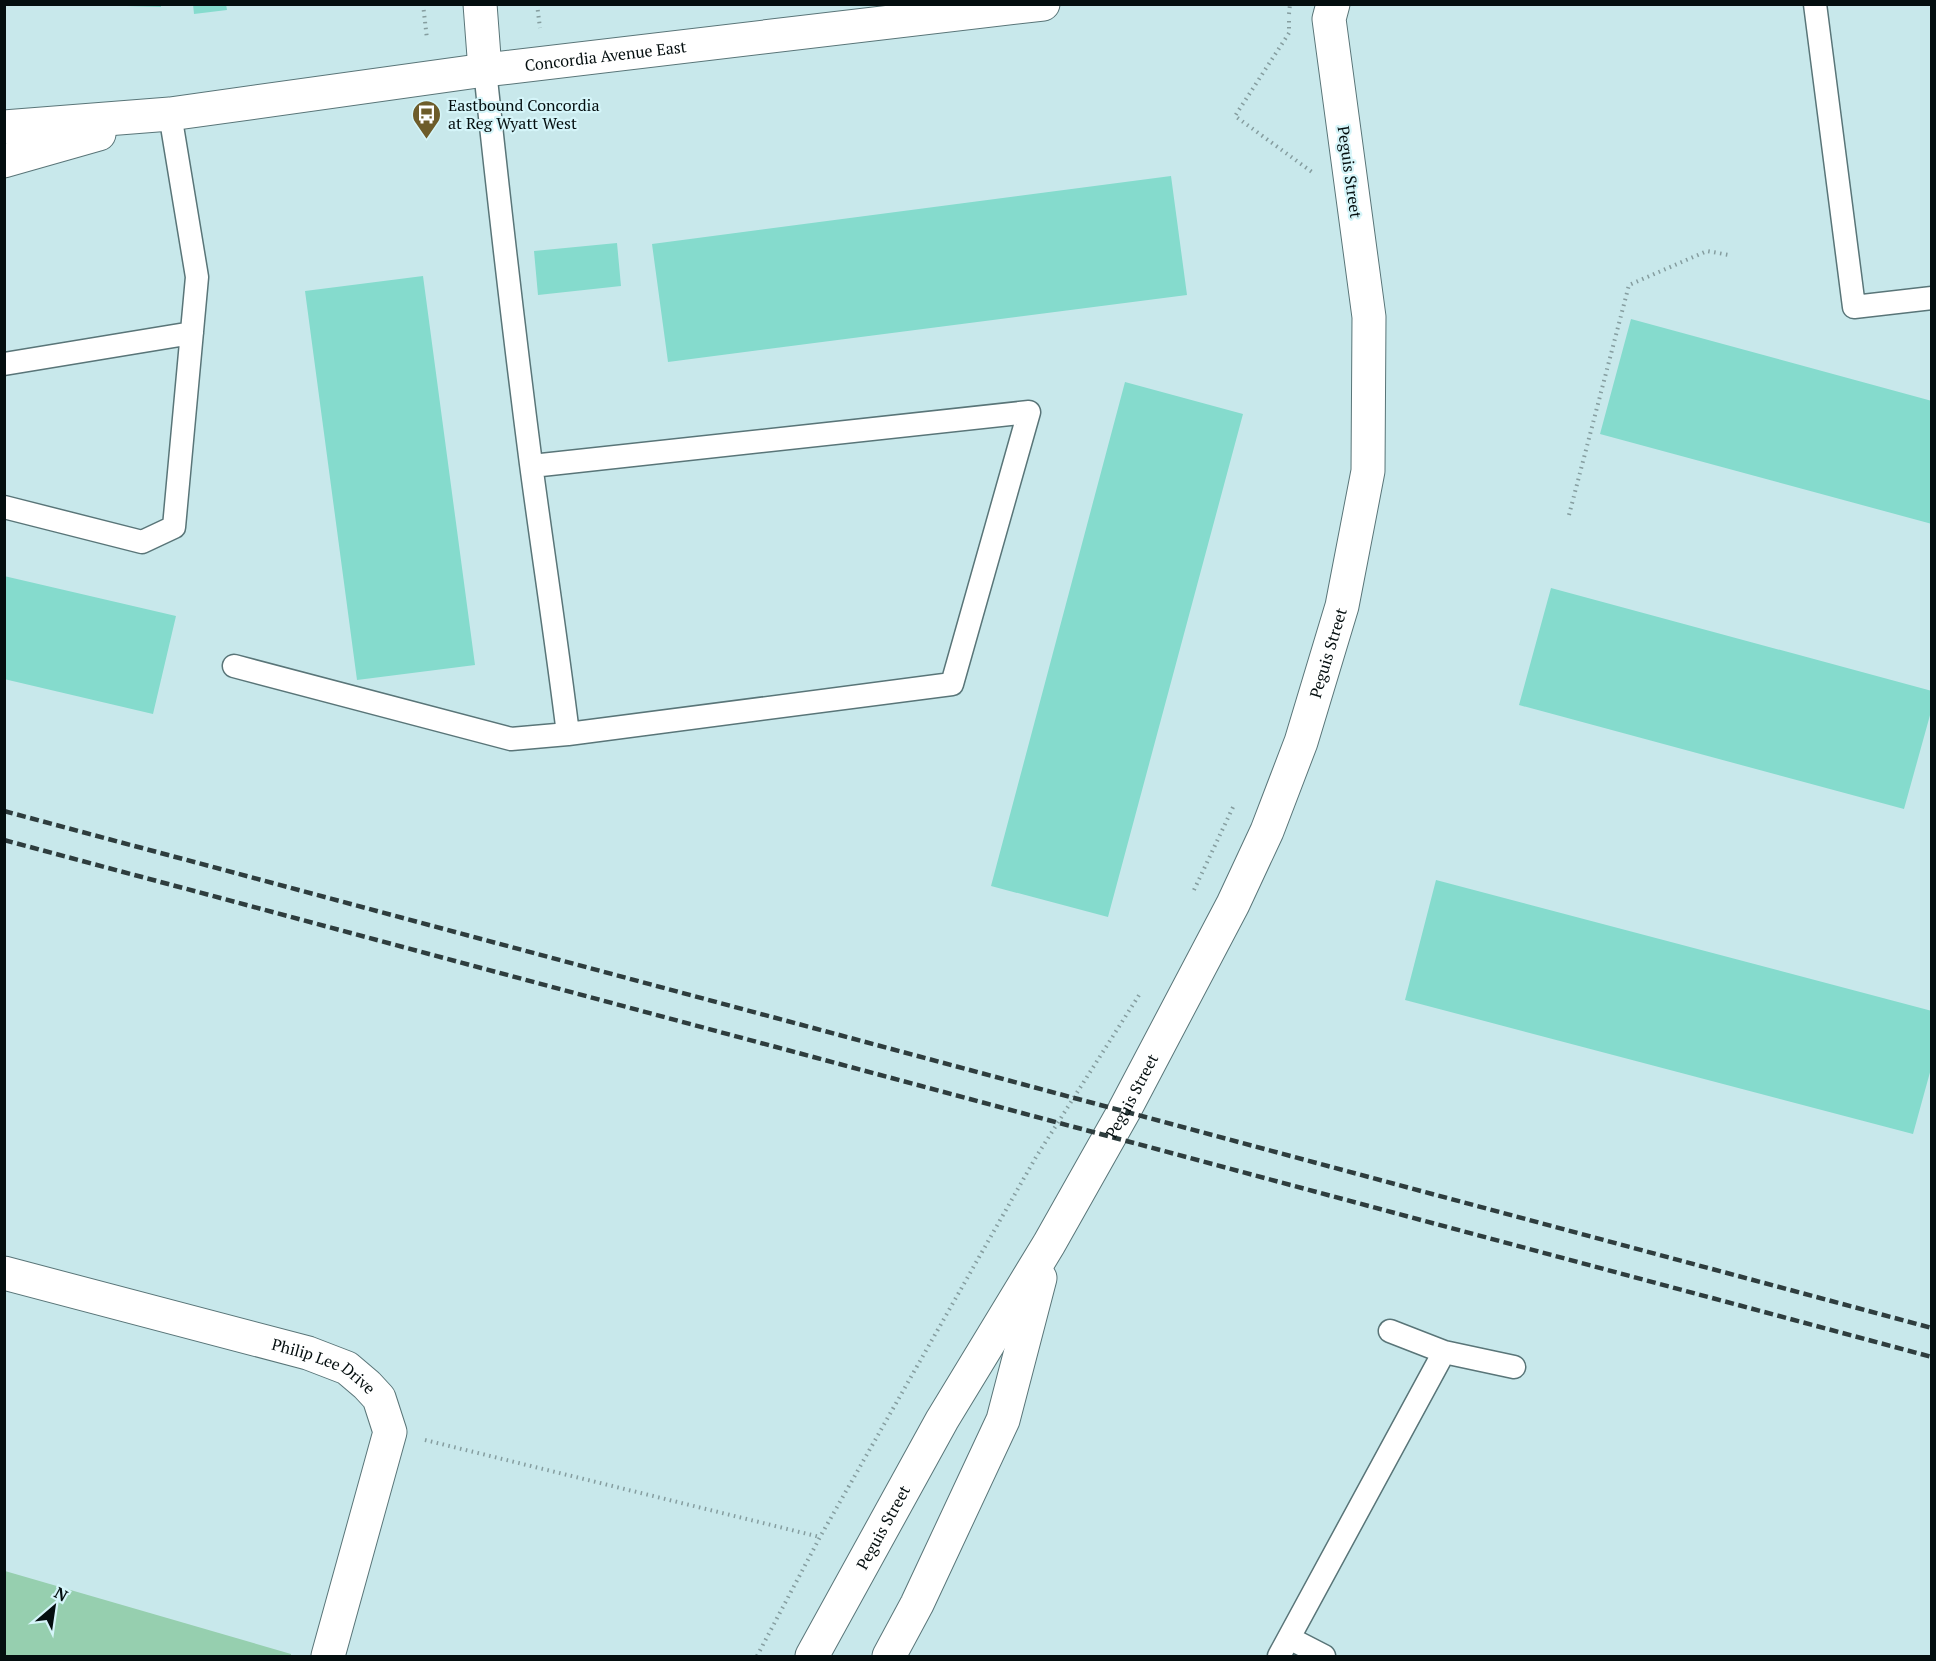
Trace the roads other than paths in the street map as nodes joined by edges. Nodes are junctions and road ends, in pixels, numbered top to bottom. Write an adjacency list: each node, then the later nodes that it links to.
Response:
1 (480, 4): 5 (street)
2 (1043, 4): 5 (street, Concordia Avenue East)
3 (1333, 4): 16 (street, Peguis Street)
4 (1815, 4): 9 (lane)
5 (485, 70): 6 (street, Concordia Avenue East); 12 (lane)
6 (170, 114): 7 (street, Concordia Avenue East); 8 (street, Concordia Avenue East); 10 (lane)
7 (4, 127)
8 (4, 160)
9 (1932, 298)
10 (192, 333): 11 (lane); 13 (lane)
11 (4, 364)
12 (532, 466): 15 (lane); 15 (lane)
13 (4, 507)
14 (234, 666): 15 (lane)
15 (568, 734)
16 (1049, 1244): 23 (street, Peguis Street); 24 (street, Peguis Street)
17 (4, 1273): 22 (street, Philip Lee Drive)
18 (1390, 1331): 19 (lane)
19 (1444, 1352): 20 (lane); 21 (lane)
20 (1514, 1367)
21 (1284, 1647): 25 (lane)
22 (328, 1656)
23 (812, 1656)
24 (889, 1656)
25 (1324, 1656)

